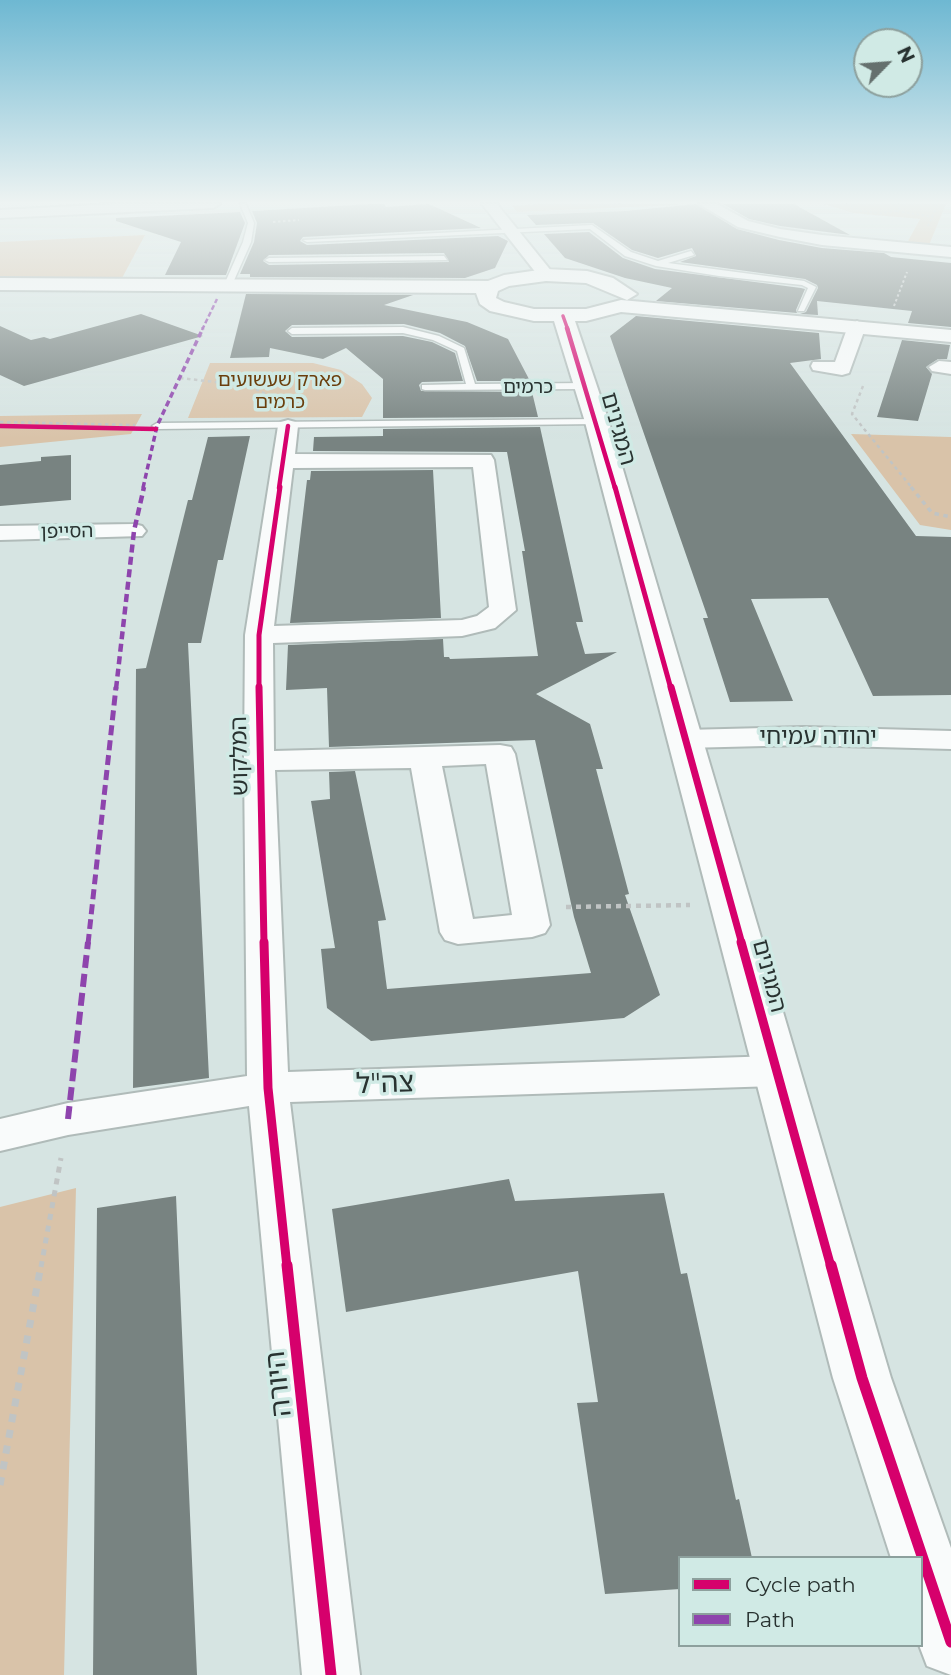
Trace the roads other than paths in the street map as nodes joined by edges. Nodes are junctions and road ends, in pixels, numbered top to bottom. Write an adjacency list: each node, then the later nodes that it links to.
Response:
1 (229, 282): 6 (lane)
2 (503, 282): 7 (main road)
3 (606, 282): 9 (main road)
4 (796, 282): 10 (lane)
5 (0, 284): 6 (main road)
6 (228, 285): 7 (main road)
7 (489, 293): 8 (main road); 11 (main road)
8 (0, 299)
9 (624, 300): 10 (main road); 11 (main road); 14 (main road)
10 (801, 309): 12 (main road)
11 (563, 316): 18 (main road, המגינים)
12 (887, 323): 13 (main road); 14 (main road); 16 (main road)
13 (951, 323)
14 (857, 326): 17 (street)
15 (292, 331): 20 (lane, כרמים)
16 (951, 336)
17 (820, 366)
18 (586, 386): 20 (lane, כרמים); 21 (main road, המגינים)
19 (425, 387): 20 (lane, כרמים)
20 (471, 387)
21 (597, 422): 23 (lane); 28 (main road, המגינים)
22 (157, 426): 23 (lane)
23 (288, 426): 24 (street, המלקוש)
24 (284, 461): 27 (street, המלקוש); 27 (street)
25 (134, 531): 26 (street, הסייפן)
26 (0, 533)
27 (259, 635): 31 (street, המלקוש)
28 (685, 738): 29 (street, יהודה עמיחי); 32 (main road, המגינים)
29 (951, 740)
30 (425, 758): 30 (street, המלקוש); 31 (street, המלקוש)
31 (259, 761): 33 (street, המלקוש)
32 (775, 1071): 33 (street, צה"ל); 35 (main road, המגינים)
33 (268, 1088): 34 (street, צה"ל); 38 (street, היורה)
34 (0, 1135)
35 (922, 1556)
36 (923, 1559): 37 (main road, המגינים)
37 (951, 1642)
38 (331, 1675)

